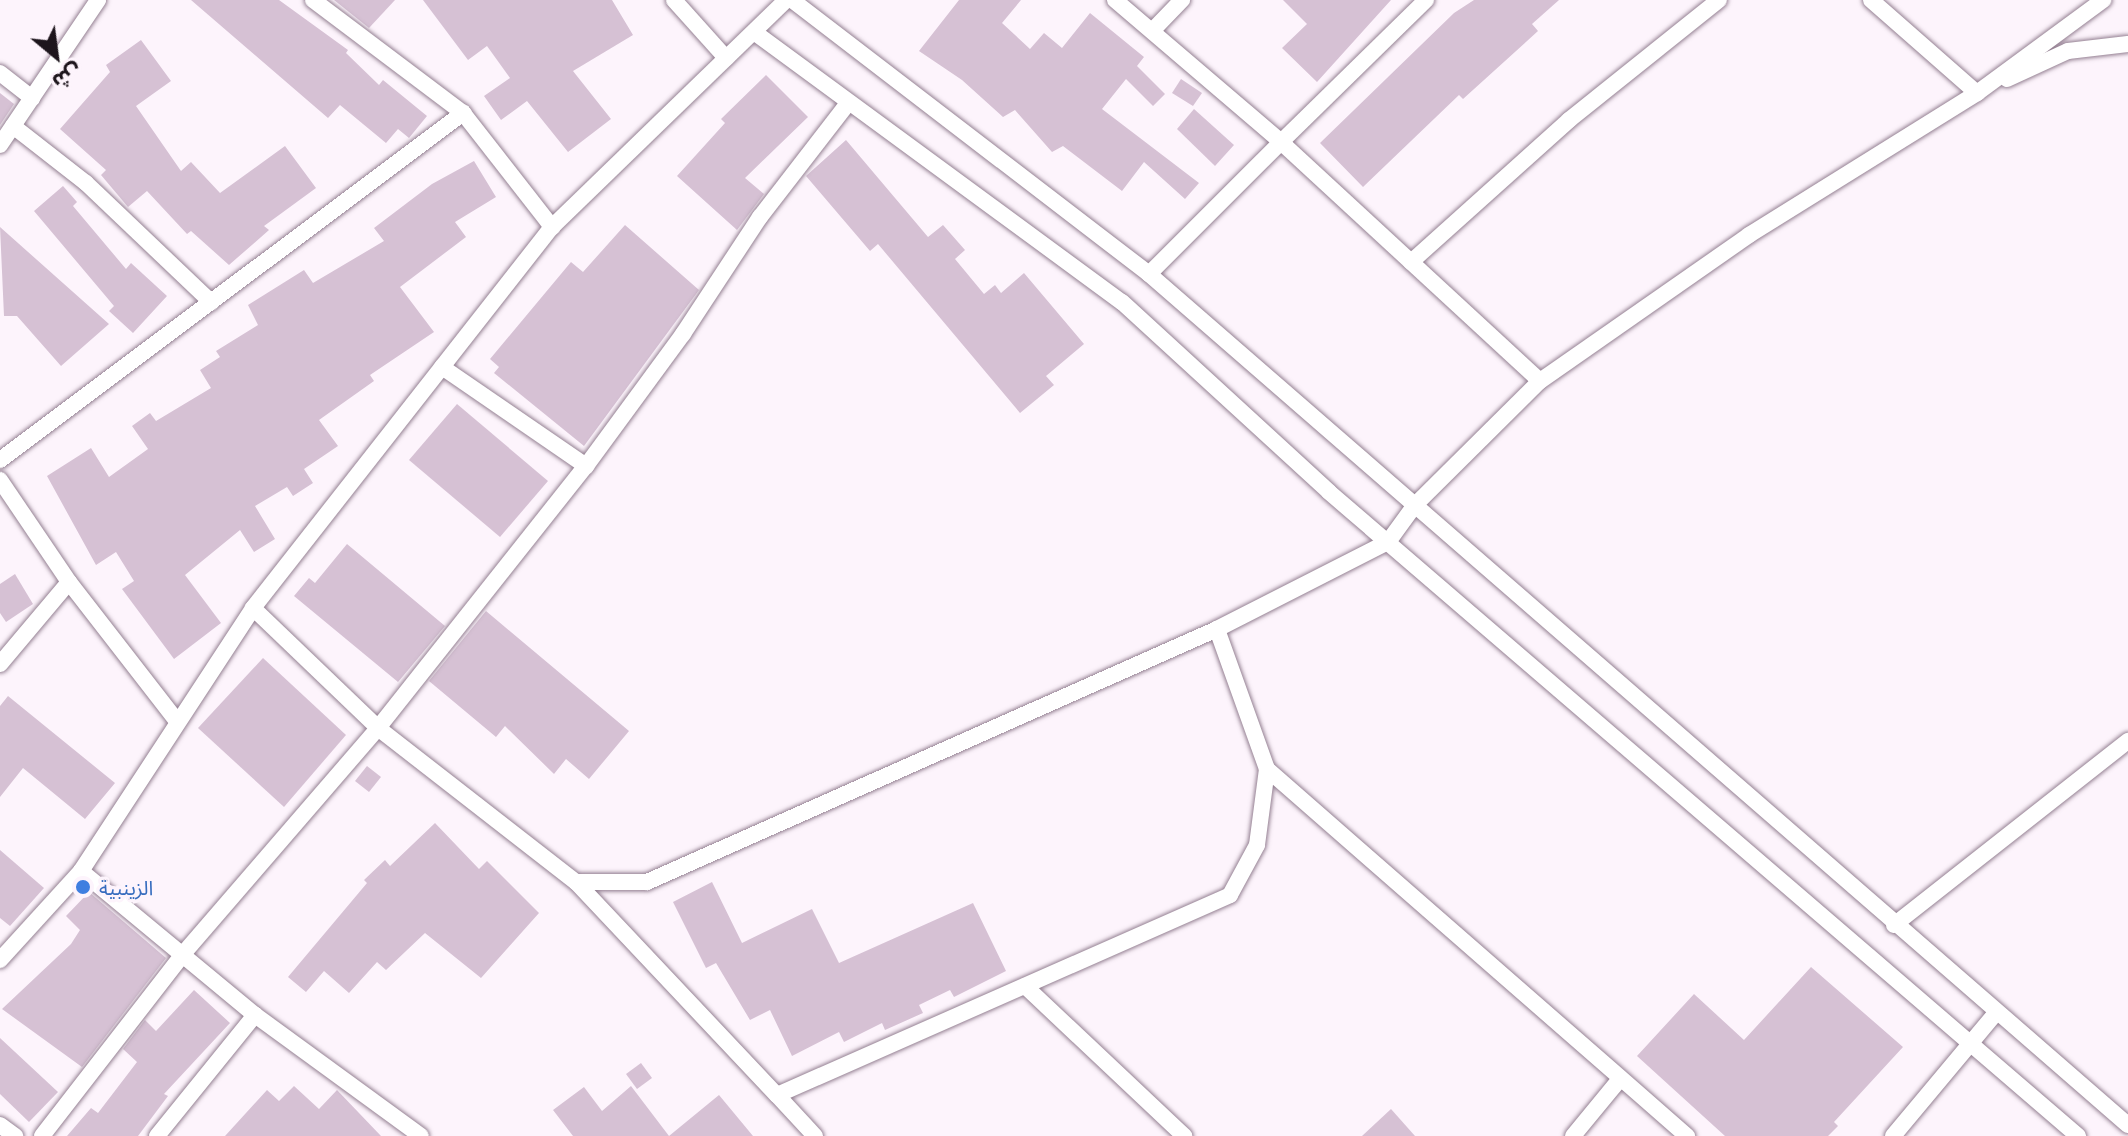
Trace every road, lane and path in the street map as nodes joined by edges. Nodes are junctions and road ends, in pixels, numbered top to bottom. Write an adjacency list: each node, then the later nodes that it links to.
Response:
1 (98, 0): 17 (street)
2 (313, 0): 19 (street)
3 (674, 0): 14 (street)
4 (789, 0): 12 (street); 25 (street)
5 (1115, 0): 11 (street)
6 (1182, 0): 11 (street)
7 (1426, 0): 21 (street)
8 (1719, 0): 24 (street)
9 (1871, 0): 16 (street)
10 (2103, 0): 16 (street)
11 (1153, 30): 21 (street)
12 (754, 32): 14 (street); 18 (street)
13 (2128, 44): 16 (street)
14 (726, 58): 23 (street)
15 (0, 73): 17 (street)
16 (1977, 93): 28 (street)
17 (32, 98): 20 (street)
18 (848, 103): 30 (street); 33 (street)
19 (463, 113): 23 (street); 26 (street)
20 (13, 126): 22 (street); 26 (street)
21 (1281, 142): 24 (street); 25 (street)
22 (0, 145)
23 (552, 227): 27 (street)
24 (1411, 262): 28 (street)
25 (1149, 274): 32 (street)
26 (211, 302): 29 (street)
27 (442, 367): 30 (street); 35 (street)
28 (1540, 381): 32 (street)
29 (0, 460)
30 (586, 466): 39 (street)
31 (0, 480): 34 (street)
32 (1415, 505): 33 (street); 44 (street)
33 (1388, 542): 36 (street); 50 (street)
34 (69, 582): 37 (street); 38 (street)
35 (253, 608): 38 (street); 39 (street)
36 (1217, 629): 41 (street); 43 (street)
37 (0, 664)
38 (176, 720): 42 (street)
39 (378, 728): 43 (street); 45 (street)
40 (2128, 741): 44 (street)
41 (1267, 769): 47 (street); 51 (street)
42 (81, 871): 45 (street); 46 (street)
43 (576, 882): 52 (street)
44 (1894, 925): 48 (street)
45 (183, 954): 49 (street); 56 (street)
46 (0, 960)
47 (1025, 986): 52 (street); 60 (street)
48 (1995, 1014): 50 (street); 54 (street)
49 (255, 1015): 57 (street); 58 (street)
50 (1970, 1042): 63 (street); 64 (street)
51 (1620, 1079): 61 (street); 62 (street)
52 (777, 1095): 59 (street)
53 (0, 1125): 55 (street)
54 (2128, 1125)
55 (15, 1136)
56 (42, 1136)
57 (157, 1136)
58 (421, 1136)
59 (815, 1136)
60 (1184, 1136)
61 (1573, 1136)
62 (1687, 1136)
63 (1893, 1136)
64 (2078, 1136)

